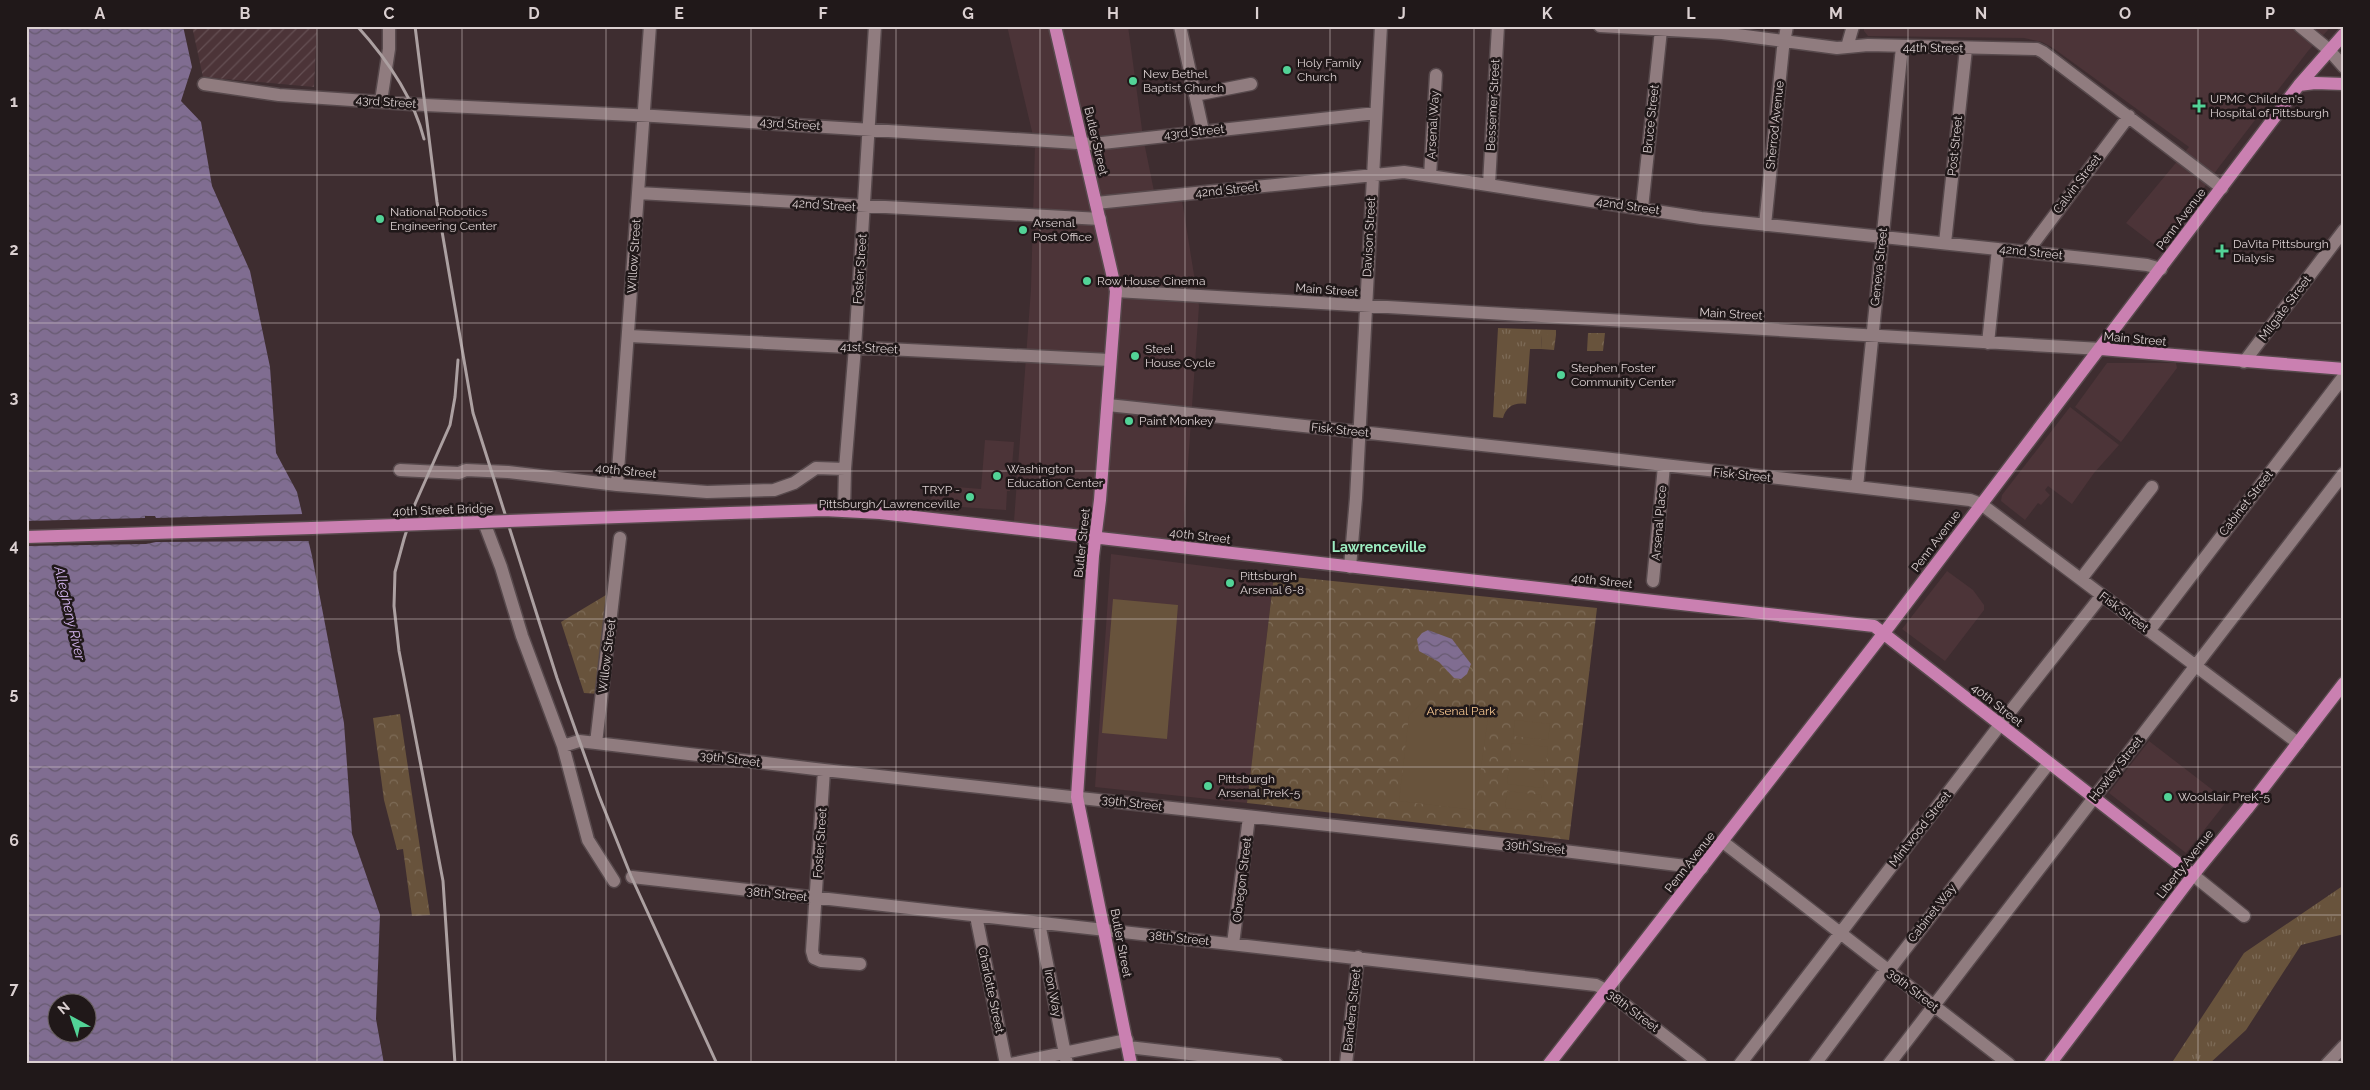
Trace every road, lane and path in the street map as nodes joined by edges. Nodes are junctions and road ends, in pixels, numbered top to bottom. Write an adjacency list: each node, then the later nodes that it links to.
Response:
1 (389, 26): 26 (street)
2 (650, 26): 28 (street, Willow Street)
3 (875, 26): 30 (street, Foster Street)
4 (1055, 26): 32 (main road, Butler Street)
5 (1180, 26): 25 (street)
6 (1381, 26): 27 (street, Davison Street)
7 (1498, 26): 35 (street, Bessemer Street)
8 (1600, 26): 12 (street, 44th Street)
9 (1787, 26): 14 (street, Sherrod Avenue)
10 (1853, 26): 15 (street)
11 (2300, 26): 18 (street)
12 (1661, 30): 14 (street, 44th Street); 40 (street, Bruce Street)
13 (2344, 34): 18 (main road, Penn Avenue)
14 (1784, 40): 15 (street, 44th Street); 42 (street, Sherrod Avenue)
15 (1847, 47): 16 (street, 44th Street)
16 (1902, 48): 17 (street, 44th Street); 44 (street, Geneva Street)
17 (1966, 49): 29 (street, 44th Street); 45 (street, Post Street)
18 (2328, 49): 19 (street); 24 (main road, Penn Avenue)
19 (2344, 68)
20 (1436, 75): 34 (street, Arsenal Way)
21 (204, 84): 26 (street, 43rd Street)
22 (1251, 84): 25 (street)
23 (2344, 84): 24 (main road)
24 (2299, 85): 36 (main road, Penn Avenue)
25 (1195, 95): 31 (street)
26 (380, 101): 28 (street, 43rd Street)
27 (1376, 113): 31 (street, 43rd Street); 33 (street, Davison Street)
28 (644, 115): 30 (street, 43rd Street); 37 (street, Willow Street)
29 (2129, 116): 36 (street, 44th Street); 47 (street, Calvin Street)
30 (869, 129): 32 (street, 43rd Street); 39 (street, Foster Street)
31 (1203, 131): 32 (street, 43rd Street)
32 (1083, 143): 38 (main road, Butler Street)
33 (1373, 175): 34 (street, 42nd Street); 38 (street, 42nd Street); 50 (street, Davison Street)
34 (1430, 176): 35 (street, 42nd Street)
35 (1489, 184): 40 (street, 42nd Street)
36 (2222, 188): 48 (main road, Penn Avenue)
37 (638, 193): 39 (street, 42nd Street); 51 (street, Willow Street)
38 (1096, 203): 41 (main road, Butler Street)
39 (864, 207): 41 (street, 42nd Street); 54 (street, Foster Street)
40 (1642, 208): 42 (street, 42nd Street)
41 (1100, 219): 49 (main road, Butler Street)
42 (1765, 225): 44 (street, 42nd Street)
43 (2344, 230): 57 (street, Milgate Street)
44 (1882, 236): 45 (street, 42nd Street); 52 (street, Geneva Street)
45 (1945, 243): 46 (street, 42nd Street)
46 (1998, 249): 47 (street, 42nd Street); 53 (street)
47 (2027, 252): 48 (street, 42nd Street)
48 (2160, 269): 55 (main road, Penn Avenue)
49 (1116, 291): 50 (street, Main Street); 56 (main road, Butler Street)
50 (1366, 306): 52 (street, Main Street); 61 (street, Davison Street)
51 (629, 336): 54 (street, 41st Street); 66 (street, Willow Street)
52 (1872, 337): 53 (street, Main Street); 67 (street, Geneva Street)
53 (1988, 344): 55 (street, Main Street)
54 (855, 348): 56 (street, 41st Street); 63 (street, Foster Street)
55 (2100, 349): 57 (main road, Main Street); 69 (main road, Penn Avenue)
56 (1110, 360): 60 (main road, Butler Street)
57 (2244, 362): 58 (main road, Main Street)
58 (2344, 369)
59 (2344, 376): 80 (street, Cabinet Street)
60 (1108, 405): 61 (street, Fisk Street); 75 (main road, Butler Street)
61 (1358, 432): 62 (street, Fisk Street); 76 (street, Davison Street)
62 (1664, 466): 67 (street, Fisk Street); 78 (street, Arsenal Place)
63 (845, 469): 66 (street, 40th Street); 71 (street, Foster Street)
64 (400, 470): 66 (street, 40th Street)
65 (2344, 473): 82 (street, Howley Street)
66 (617, 485)
67 (1857, 487): 69 (street, Fisk Street)
68 (2152, 487): 77 (street)
69 (1981, 504): 77 (street, Fisk Street); 81 (main road, Penn Avenue)
70 (480, 509): 87 (street)
71 (844, 511): 72 (main road, 40th Street Bridge); 73 (main road, 40th Street Bridge, bridge)
72 (861, 512): 75 (main road, 40th Street)
73 (26, 537)
74 (620, 538): 85 (street, Willow Street)
75 (1096, 538): 76 (main road, 40th Street); 90 (main road, Butler Street)
76 (1350, 567): 81 (main road, 40th Street)
77 (2080, 579): 79 (street, Fisk Street)
78 (1653, 581)
79 (2102, 595): 80 (street, Fisk Street); 84 (street, Mintwood Street)
80 (2150, 631): 82 (street, Fisk Street)
81 (1883, 633): 84 (main road, 40th Street); 93 (main road, Penn Avenue)
82 (2196, 666): 86 (street, Fisk Street); 91 (street, Howley Street)
83 (2344, 683): 86 (main road, Liberty Avenue)
84 (2001, 725): 88 (main road, 40th Street); 103 (street, Mintwood Street)
85 (596, 743): 87 (street, 39th Street); 89 (street, 39th Street)
86 (2298, 743): 95 (main road, Liberty Avenue)
87 (563, 746): 97 (street)
88 (2049, 763): 91 (main road, 40th Street); 107 (street, Cabinet Way)
89 (824, 770): 90 (street, 39th Street); 98 (street, Foster Street)
90 (1077, 797): 92 (street, 39th Street); 102 (main road, Butler Street)
91 (2094, 798): 95 (main road, 40th Street); 109 (street, Howley Street)
92 (1249, 817): 94 (street, 39th Street); 104 (street, Obregon Street)
93 (1723, 842): 94 (main road, Penn Avenue); 103 (street, 39th Street)
94 (1702, 868): 108 (main road, Penn Avenue)
95 (2193, 875): 100 (street, 40th Street); 124 (main road, Liberty Avenue)
96 (632, 878): 98 (street, 38th Street)
97 (614, 881)
98 (816, 898): 99 (street, 38th Street); 106 (street, Foster Street)
99 (976, 916): 101 (street, 38th Street); 113 (street, Charlotte Street)
100 (2244, 916)
101 (1039, 923): 102 (street, 38th Street); 112 (street, Iron Way)
102 (1104, 930): 104 (street, 38th Street); 110 (main road, Butler Street)
103 (1841, 934): 107 (street, 39th Street); 120 (street, Mintwood Street)
104 (1234, 944): 105 (street, 38th Street)
105 (1358, 957): 108 (street, 38th Street); 117 (street, Bandera Street)
106 (860, 964)
107 (1887, 970): 109 (street, 39th Street); 121 (street, Cabinet Way)
108 (1606, 990): 118 (main road, Penn Avenue); 119 (street, 38th Street)
109 (1934, 1006): 122 (street, Howley Street); 123 (street, 39th Street)
110 (1127, 1044): 112 (street); 115 (main road, Butler Street); 116 (street)
111 (2344, 1046): 125 (street)
112 (1066, 1058): 114 (street)
113 (1006, 1064)
114 (1011, 1064)
115 (1131, 1064)
116 (1277, 1064)
117 (1346, 1064)
118 (1549, 1064)
119 (1701, 1064)
120 (1740, 1064)
121 (1816, 1064)
122 (1889, 1064)
123 (2009, 1064)
124 (2050, 1064)
125 (2327, 1064)

